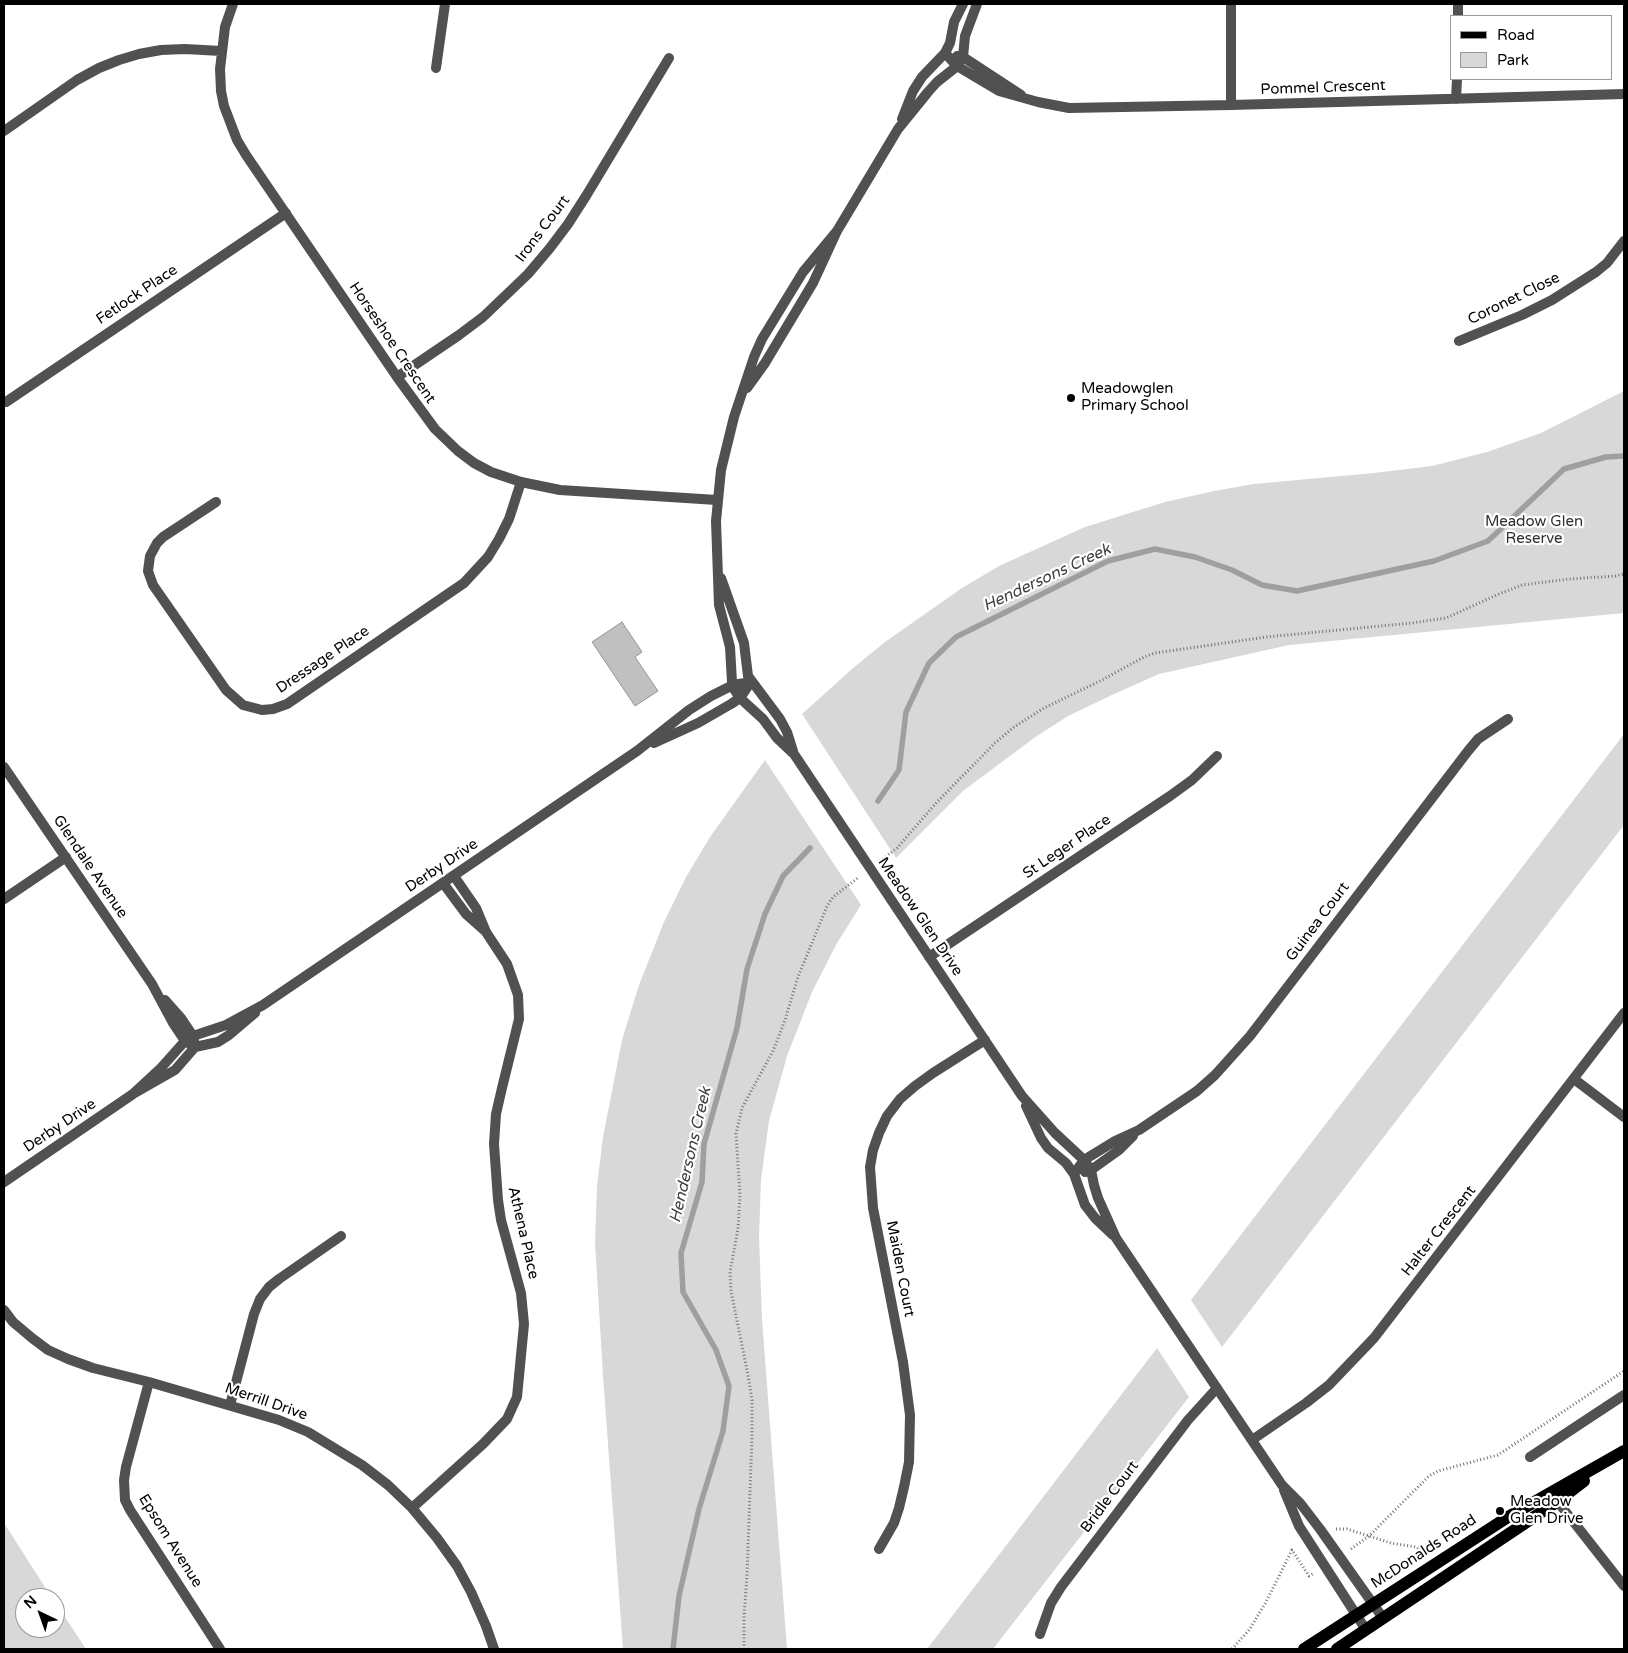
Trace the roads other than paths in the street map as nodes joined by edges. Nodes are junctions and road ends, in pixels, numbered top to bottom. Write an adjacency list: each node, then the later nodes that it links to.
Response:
1 (233, 4): 6 (street, Horseshoe Crescent)
2 (445, 4): 10 (street)
3 (963, 4): 7 (street, Meadow Glen Drive)
4 (977, 4): 9 (street)
5 (1231, 4): 14 (street)
6 (221, 51): 16 (street); 17 (street, Horseshoe Crescent)
7 (945, 53): 9 (street, Pommel Crescent); 15 (street, Meadow Glen Drive)
8 (669, 58): 21 (street, Irons Court)
9 (960, 62): 14 (street, Pommel Crescent); 15 (street, Meadow Glen Drive)
10 (436, 68)
11 (1456, 80): 13 (street)
12 (1624, 94): 13 (street, Pommel Crescent)
13 (1456, 99): 14 (street, Pommel Crescent)
14 (1230, 105)
15 (898, 129): 18 (street, Meadow Glen Drive)
16 (4, 131)
17 (286, 213): 21 (street, Horseshoe Crescent); 23 (street, Fetlock Place)
18 (837, 231): 22 (street, Meadow Glen Drive); 22 (street, Meadow Glen Drive)
19 (1624, 241): 20 (street, Coronet Close)
20 (1459, 342)
21 (397, 377): 24 (street, Horseshoe Crescent)
22 (742, 395): 25 (street, Meadow Glen Drive)
23 (6, 402)
24 (521, 482): 25 (street, Horseshoe Crescent); 26 (street, Dressage Place)
25 (717, 500): 27 (street, Meadow Glen Drive)
26 (216, 502)
27 (718, 570): 28 (street, Meadow Glen Drive); 29 (street, Meadow Glen Drive)
28 (751, 682): 29 (street, Derby Drive); 30 (street, Derby Drive); 33 (street, Meadow Glen Drive)
29 (733, 686): 30 (street, Meadow Glen Drive); 32 (street, Derby Drive)
30 (740, 698): 32 (street, Derby Drive); 33 (street, Meadow Glen Drive)
31 (1508, 719): 51 (street, Guinea Court)
32 (637, 751): 37 (street, Derby Drive)
33 (794, 754): 41 (street, Meadow Glen Drive)
34 (1217, 756): 41 (street, St Leger Place)
35 (4, 767): 36 (street, Glendale Avenue)
36 (66, 857): 39 (street); 44 (street, Glendale Avenue)
37 (454, 876): 38 (street, Derby Drive); 40 (street, Athena Place)
38 (443, 883): 40 (street, Athena Place); 42 (street, Derby Drive)
39 (4, 899)
40 (486, 932): 68 (street, Athena Place)
41 (929, 957): 45 (street, Meadow Glen Drive)
42 (264, 1005): 44 (street, Derby Drive); 46 (street, Derby Drive)
43 (1624, 1013): 47 (street, Halter Crescent)
44 (189, 1038): 46 (street); 48 (street, Derby Drive)
45 (985, 1040): 49 (street, Meadow Glen Drive); 69 (street, Maiden Court)
46 (195, 1047): 48 (street, Derby Drive)
47 (1574, 1079): 50 (street); 63 (street, Halter Crescent)
48 (133, 1094): 55 (street, Derby Drive)
49 (1022, 1096): 52 (street, Meadow Glen Drive); 54 (street, Meadow Glen Drive)
50 (1624, 1117)
51 (1139, 1130): 52 (street, Guinea Court); 53 (street, Guinea Court)
52 (1084, 1160): 53 (street, Meadow Glen Drive); 54 (street, Guinea Court)
53 (1091, 1170): 54 (street, Guinea Court); 57 (street, Meadow Glen Drive)
54 (1074, 1174): 57 (street, Meadow Glen Drive)
55 (4, 1182)
56 (341, 1236): 62 (street)
57 (1116, 1238): 60 (street, Meadow Glen Drive)
58 (4, 1310): 59 (street, Merrill Drive)
59 (149, 1382): 62 (street, Merrill Drive); 76 (street, Epsom Avenue)
60 (1217, 1388): 63 (street, Meadow Glen Drive); 75 (street, Bridle Court)
61 (1624, 1395): 65 (street)
62 (230, 1405): 68 (street, Merrill Drive)
63 (1252, 1440): 66 (street, Meadow Glen Drive)
64 (1620, 1454): 67 (main road, McDonalds Road)
65 (1530, 1457)
66 (1282, 1484): 71 (street, Meadow Glen Drive); 72 (street, Meadow Glen Drive)
67 (1554, 1497): 70 (street); 71 (main road, McDonalds Road); 73 (main road, McDonalds Road)
68 (412, 1508): 77 (street, Merrill Drive)
69 (879, 1549)
70 (1624, 1586)
71 (1374, 1603): 72 (main road, McDonalds Road); 73 (street, Meadow Glen Drive)
72 (1356, 1615): 74 (street, Meadow Glen Drive); 78 (main road, McDonalds Road)
73 (1383, 1618): 74 (main road, McDonalds Road)
74 (1366, 1630): 79 (main road, McDonalds Road)
75 (1040, 1634)
76 (220, 1649)
77 (494, 1649)
78 (1304, 1649)
79 (1337, 1649)

